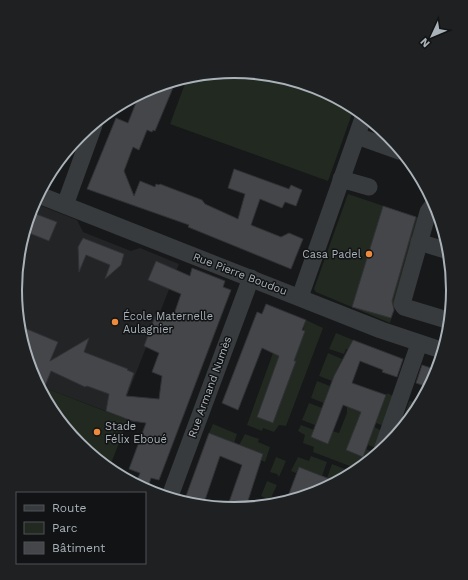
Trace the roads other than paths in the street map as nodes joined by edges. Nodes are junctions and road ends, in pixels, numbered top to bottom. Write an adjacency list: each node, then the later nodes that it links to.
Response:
1 (362, 121): 3 (street)
2 (91, 134): 8 (street)
3 (357, 136): 4 (street); 5 (street)
4 (391, 148)
5 (342, 179): 6 (street); 13 (street)
6 (369, 188)
7 (44, 197): 8 (street, Rue Pierre Boudou)
8 (64, 205): 12 (street, Rue Pierre Boudou)
9 (430, 208): 10 (street)
10 (419, 242): 11 (street); 14 (street)
11 (442, 249)
12 (251, 278): 13 (street, Rue Pierre Boudou); 18 (street, Rue Armand Numès)
13 (300, 297): 15 (street, Rue Pierre Boudou)
14 (444, 319)
15 (419, 344): 16 (street, Rue Pierre Boudou); 17 (street)
16 (438, 349)
17 (387, 437)
18 (171, 493)

